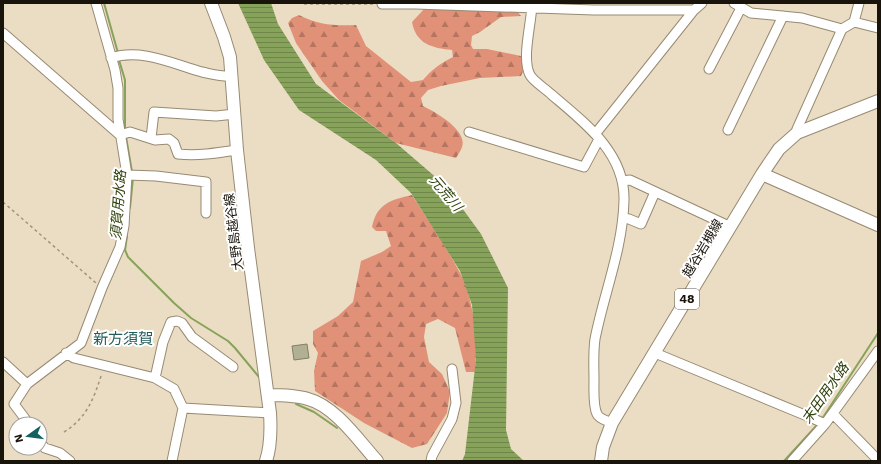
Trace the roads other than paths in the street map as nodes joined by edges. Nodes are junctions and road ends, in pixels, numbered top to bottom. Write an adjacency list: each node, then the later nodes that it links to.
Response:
1 (96, 3): 15 (street)
2 (211, 3): 17 (main road, 大野島越谷線)
3 (415, 3): 6 (street); 8 (street)
4 (702, 3): 9 (street)
5 (859, 3): 11 (street)
6 (382, 4)
7 (738, 5): 10 (street); 16 (street)
8 (532, 6): 9 (street); 24 (street)
9 (694, 10): 24 (street)
10 (783, 16): 13 (street); 20 (street)
11 (854, 22): 12 (street); 13 (street)
12 (878, 28)
13 (842, 29): 22 (street)
14 (3, 33): 23 (street)
15 (111, 58): 17 (street); 23 (street)
16 (709, 69)
17 (232, 76): 19 (main road, 大野島越谷線)
18 (878, 101): 22 (main road, 越谷岩槻線 / 48)
19 (235, 114): 25 (street); 26 (main road, 大野島越谷線)
20 (728, 130)
21 (469, 132): 24 (street)
22 (797, 133): 27 (main road, 越谷岩槻線 / 48)
23 (124, 134): 25 (street); 28 (street)
24 (598, 136): 29 (street)
25 (151, 138): 26 (street)
26 (237, 150): 43 (main road, 大野島越谷線)
27 (762, 174): 33 (main road); 34 (main road, 越谷岩槻線 / 48)
28 (131, 175): 31 (street); 36 (street)
29 (623, 181): 30 (street); 32 (street)
30 (655, 192): 32 (street); 34 (street)
31 (206, 213)
32 (623, 218): 48 (street)
33 (878, 225)
34 (731, 227): 37 (main road, 越谷岩槻線 / 48)
35 (878, 351): 46 (street)
36 (66, 353): 41 (street); 42 (street)
37 (655, 353): 48 (main road, 越谷岩槻線 / 48); 49 (street)
38 (3, 362): 42 (street)
39 (233, 366): 41 (street)
40 (452, 368): 56 (street)
41 (155, 378): 44 (street)
42 (28, 384): 47 (street)
43 (268, 395): 45 (main road, 大野島越谷線); 55 (main road)
44 (183, 408): 45 (street); 53 (street)
45 (270, 413): 54 (main road, 大野島越谷線)
46 (833, 414): 49 (street); 51 (street)
47 (23, 416)
48 (612, 424): 57 (main road, 越谷岩槻線 / 48)
49 (825, 424): 58 (street)
50 (48, 449): 52 (street)
51 (878, 460)
52 (70, 461)
53 (172, 461)
54 (266, 461)
55 (377, 461)
56 (431, 461)
57 (601, 461)
58 (792, 461)

